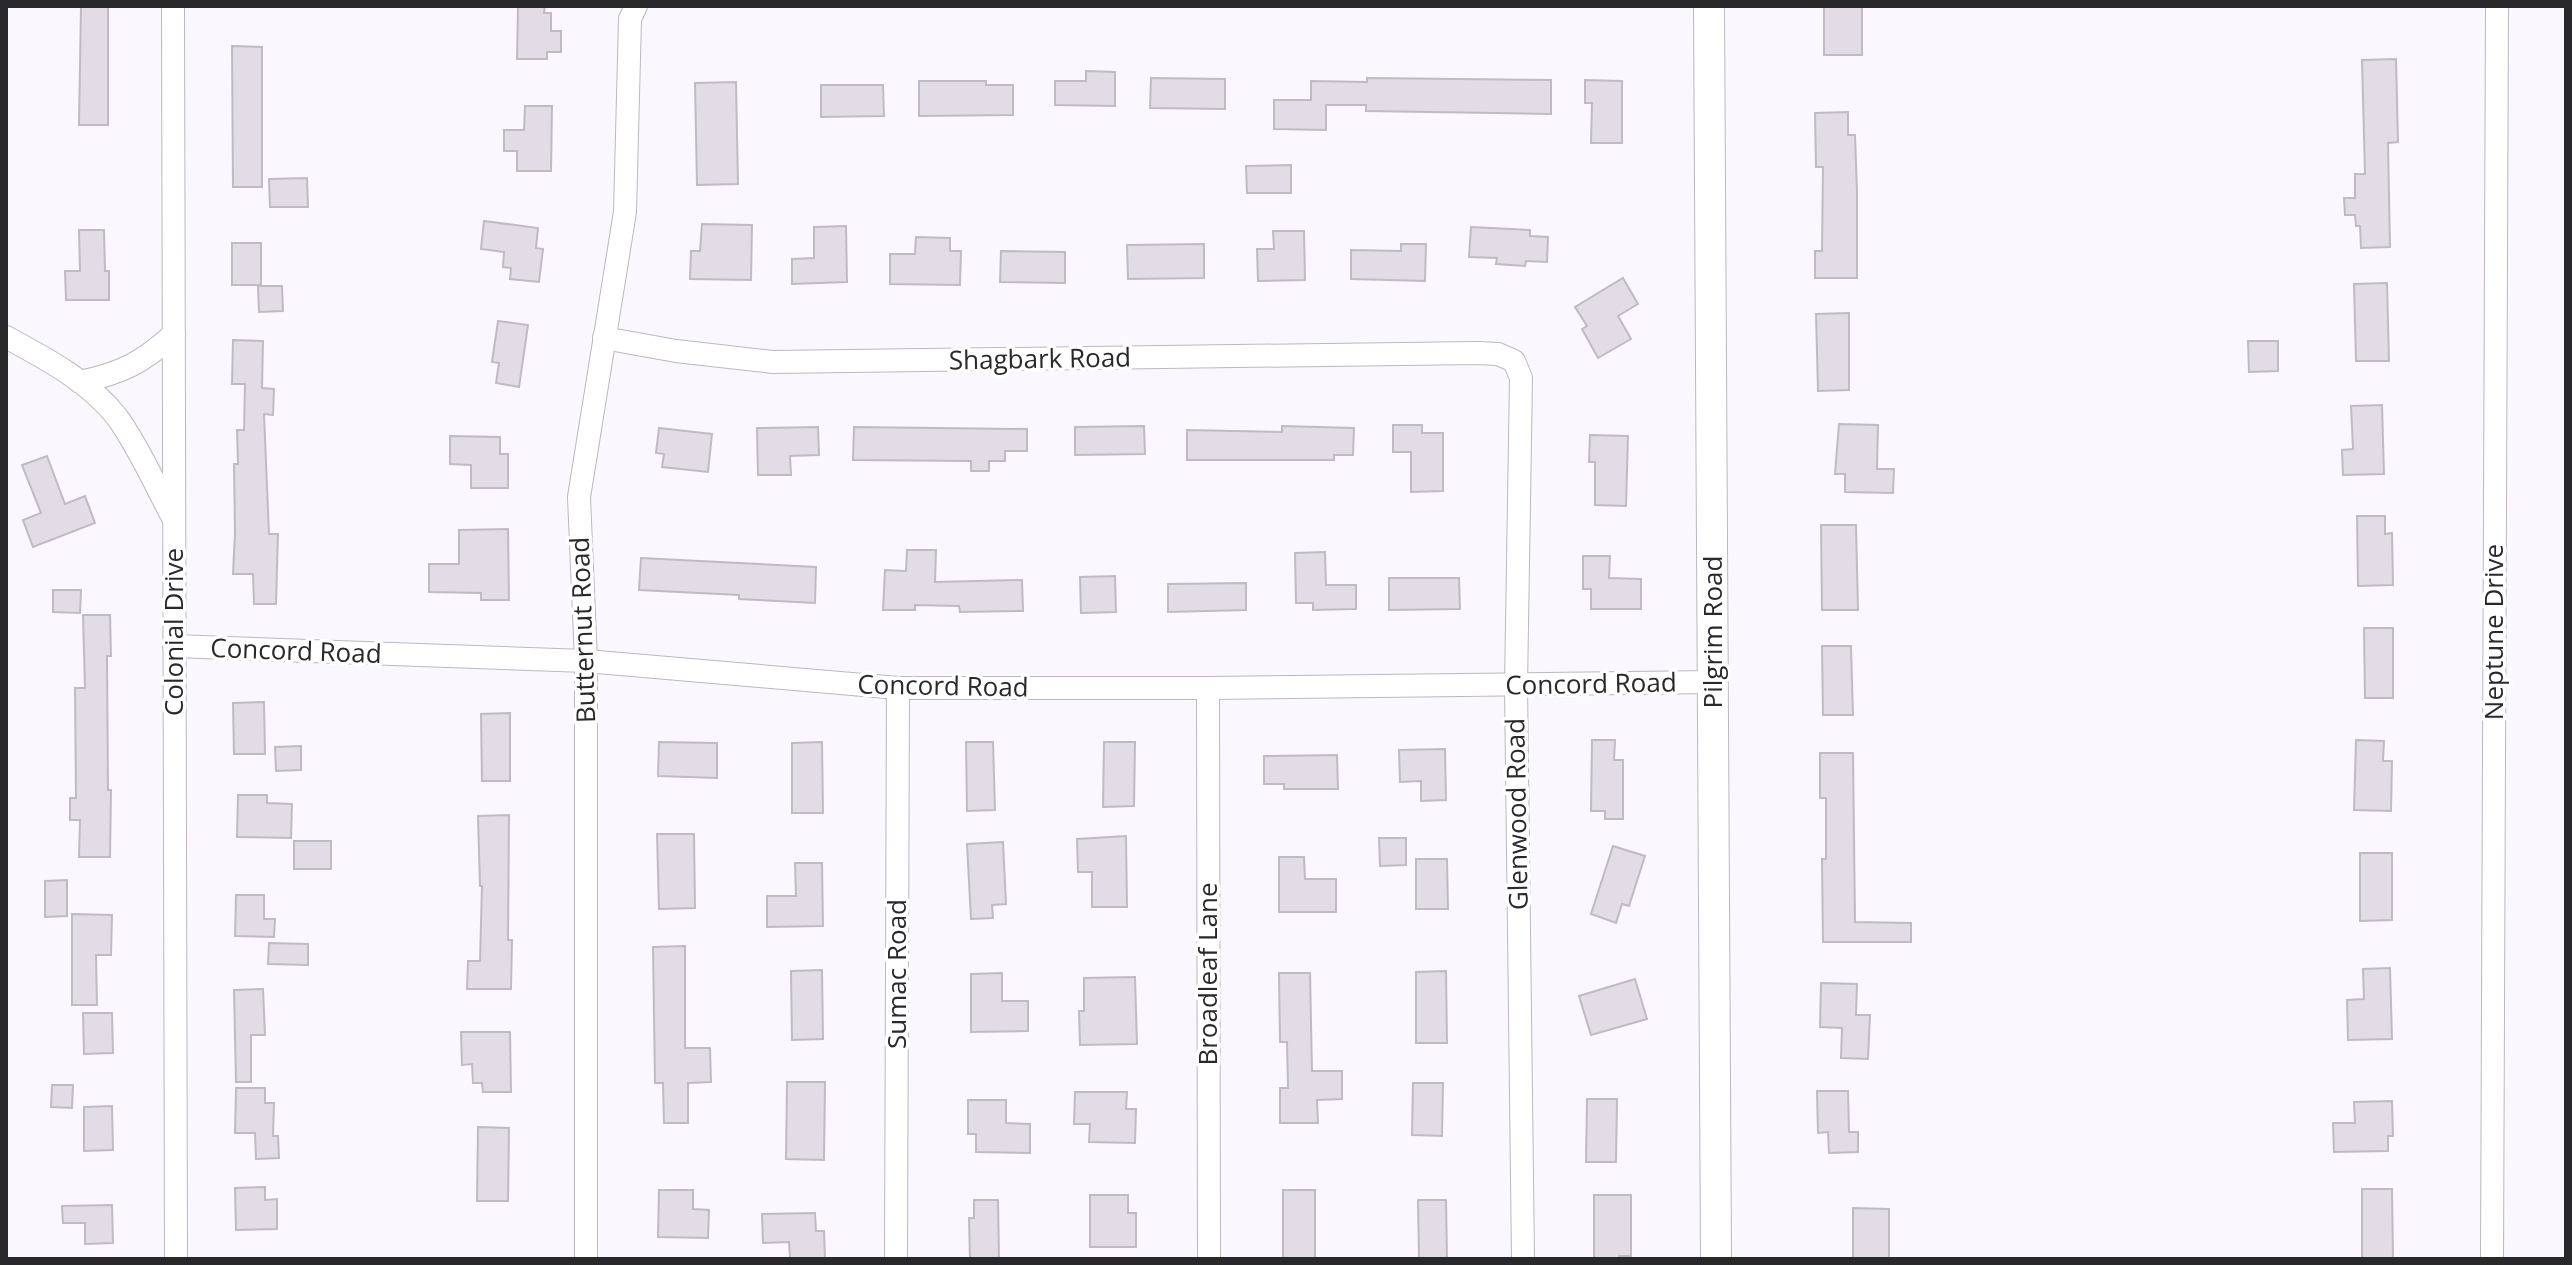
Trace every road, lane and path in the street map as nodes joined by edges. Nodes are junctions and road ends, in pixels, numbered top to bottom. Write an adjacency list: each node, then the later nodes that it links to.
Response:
1 (173, 6): 5 (street, Colonial Drive)
2 (636, 6): 7 (street, Butternut Road)
3 (1709, 6): 13 (street, Pilgrim Road)
4 (2497, 6): 23 (street, Neptune Drive)
5 (174, 334): 9 (street); 10 (street, Colonial Drive)
6 (6, 337): 9 (street)
7 (604, 338): 8 (street, Shagbark Road); 12 (street, Butternut Road)
8 (1477, 353): 14 (street, Glenwood Road)
9 (80, 382): 10 (street)
10 (174, 519): 11 (street, Colonial Drive)
11 (174, 646): 12 (street, Concord Road); 17 (street, Colonial Drive)
12 (586, 661): 15 (street, Concord Road); 18 (street, Butternut Road)
13 (1714, 682): 14 (street, Concord Road); 22 (street, Pilgrim Road)
14 (1516, 686): 16 (street, Concord Road); 21 (street, Glenwood Road)
15 (898, 688): 16 (street, Concord Road); 19 (street, Sumac Road)
16 (1208, 688): 20 (street, Broadleaf Lane)
17 (176, 1259)
18 (586, 1259)
19 (896, 1259)
20 (1209, 1259)
21 (1523, 1259)
22 (1716, 1259)
23 (2492, 1259)

